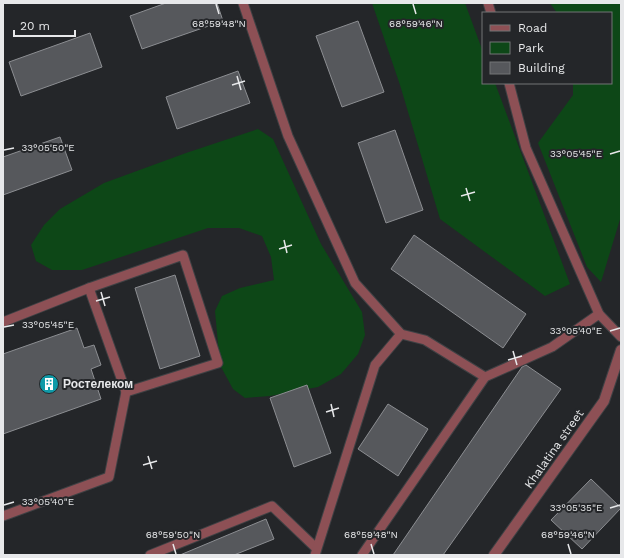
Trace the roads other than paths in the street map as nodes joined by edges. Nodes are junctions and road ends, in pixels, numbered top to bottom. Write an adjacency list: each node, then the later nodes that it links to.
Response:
1 (243, 3): 6 (lane)
2 (509, 84): 4 (lane)
3 (89, 288): 5 (lane); 10 (lane); 10 (lane)
4 (599, 314): 7 (lane); 9 (lane)
5 (3, 322)
6 (402, 334): 9 (lane); 12 (lane)
7 (621, 337)
8 (621, 350): 15 (street, Khalatina street)
9 (485, 377): 14 (lane)
10 (126, 392): 11 (lane)
11 (3, 516)
12 (316, 552): 13 (lane)
13 (150, 555)
14 (362, 555)
15 (494, 555)

